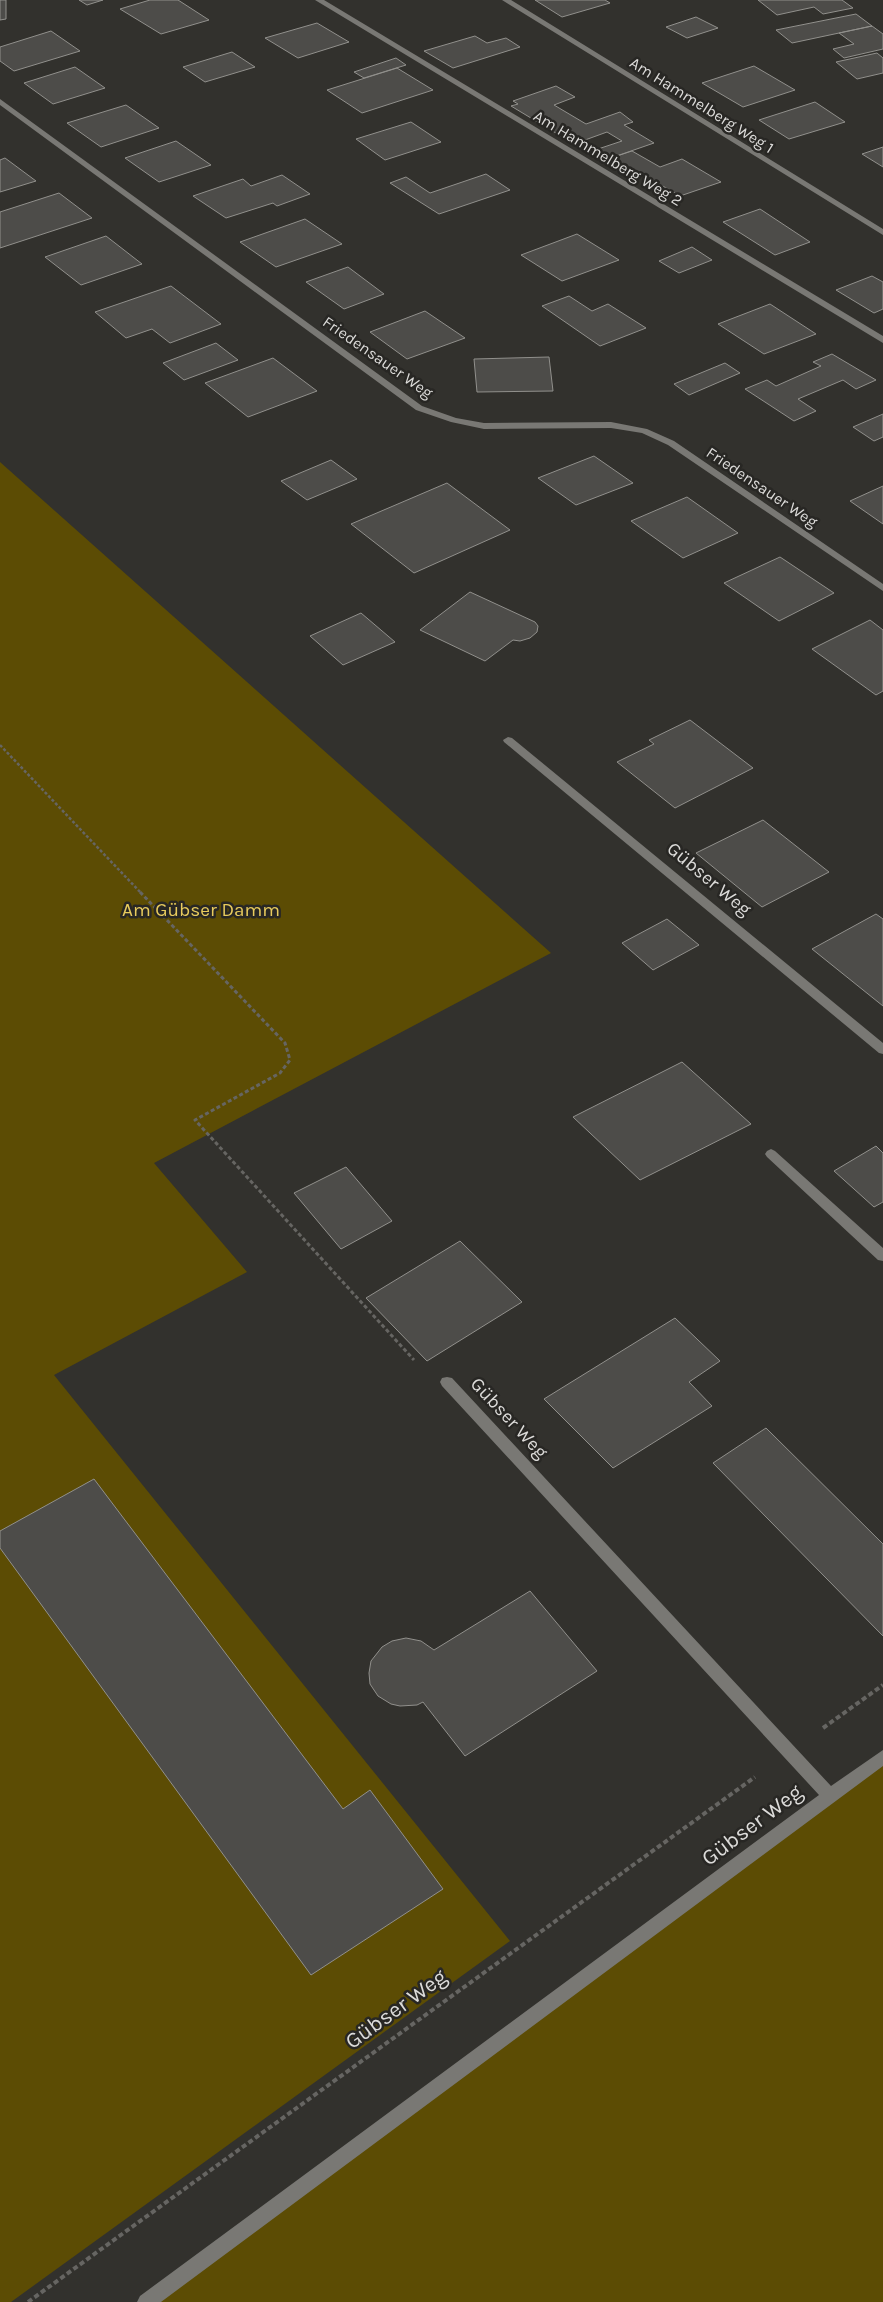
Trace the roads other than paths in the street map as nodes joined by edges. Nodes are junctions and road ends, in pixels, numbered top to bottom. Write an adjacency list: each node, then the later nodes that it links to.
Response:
1 (319, 0): 5 (street, Am Hammelberg Weg 2)
2 (506, 0): 4 (street, Am Hammelberg Weg 1)
3 (0, 101): 6 (street, Friedensauer Weg)
4 (883, 233)
5 (883, 340)
6 (883, 588)
7 (508, 740): 8 (street, Gübser Weg)
8 (883, 1050)
9 (771, 1154): 10 (street)
10 (883, 1256)
11 (447, 1382): 13 (street, Gübser Weg)
12 (883, 1757): 13 (street, Gübser Weg)
13 (830, 1796): 14 (street, Gübser Weg)
14 (146, 2302)

